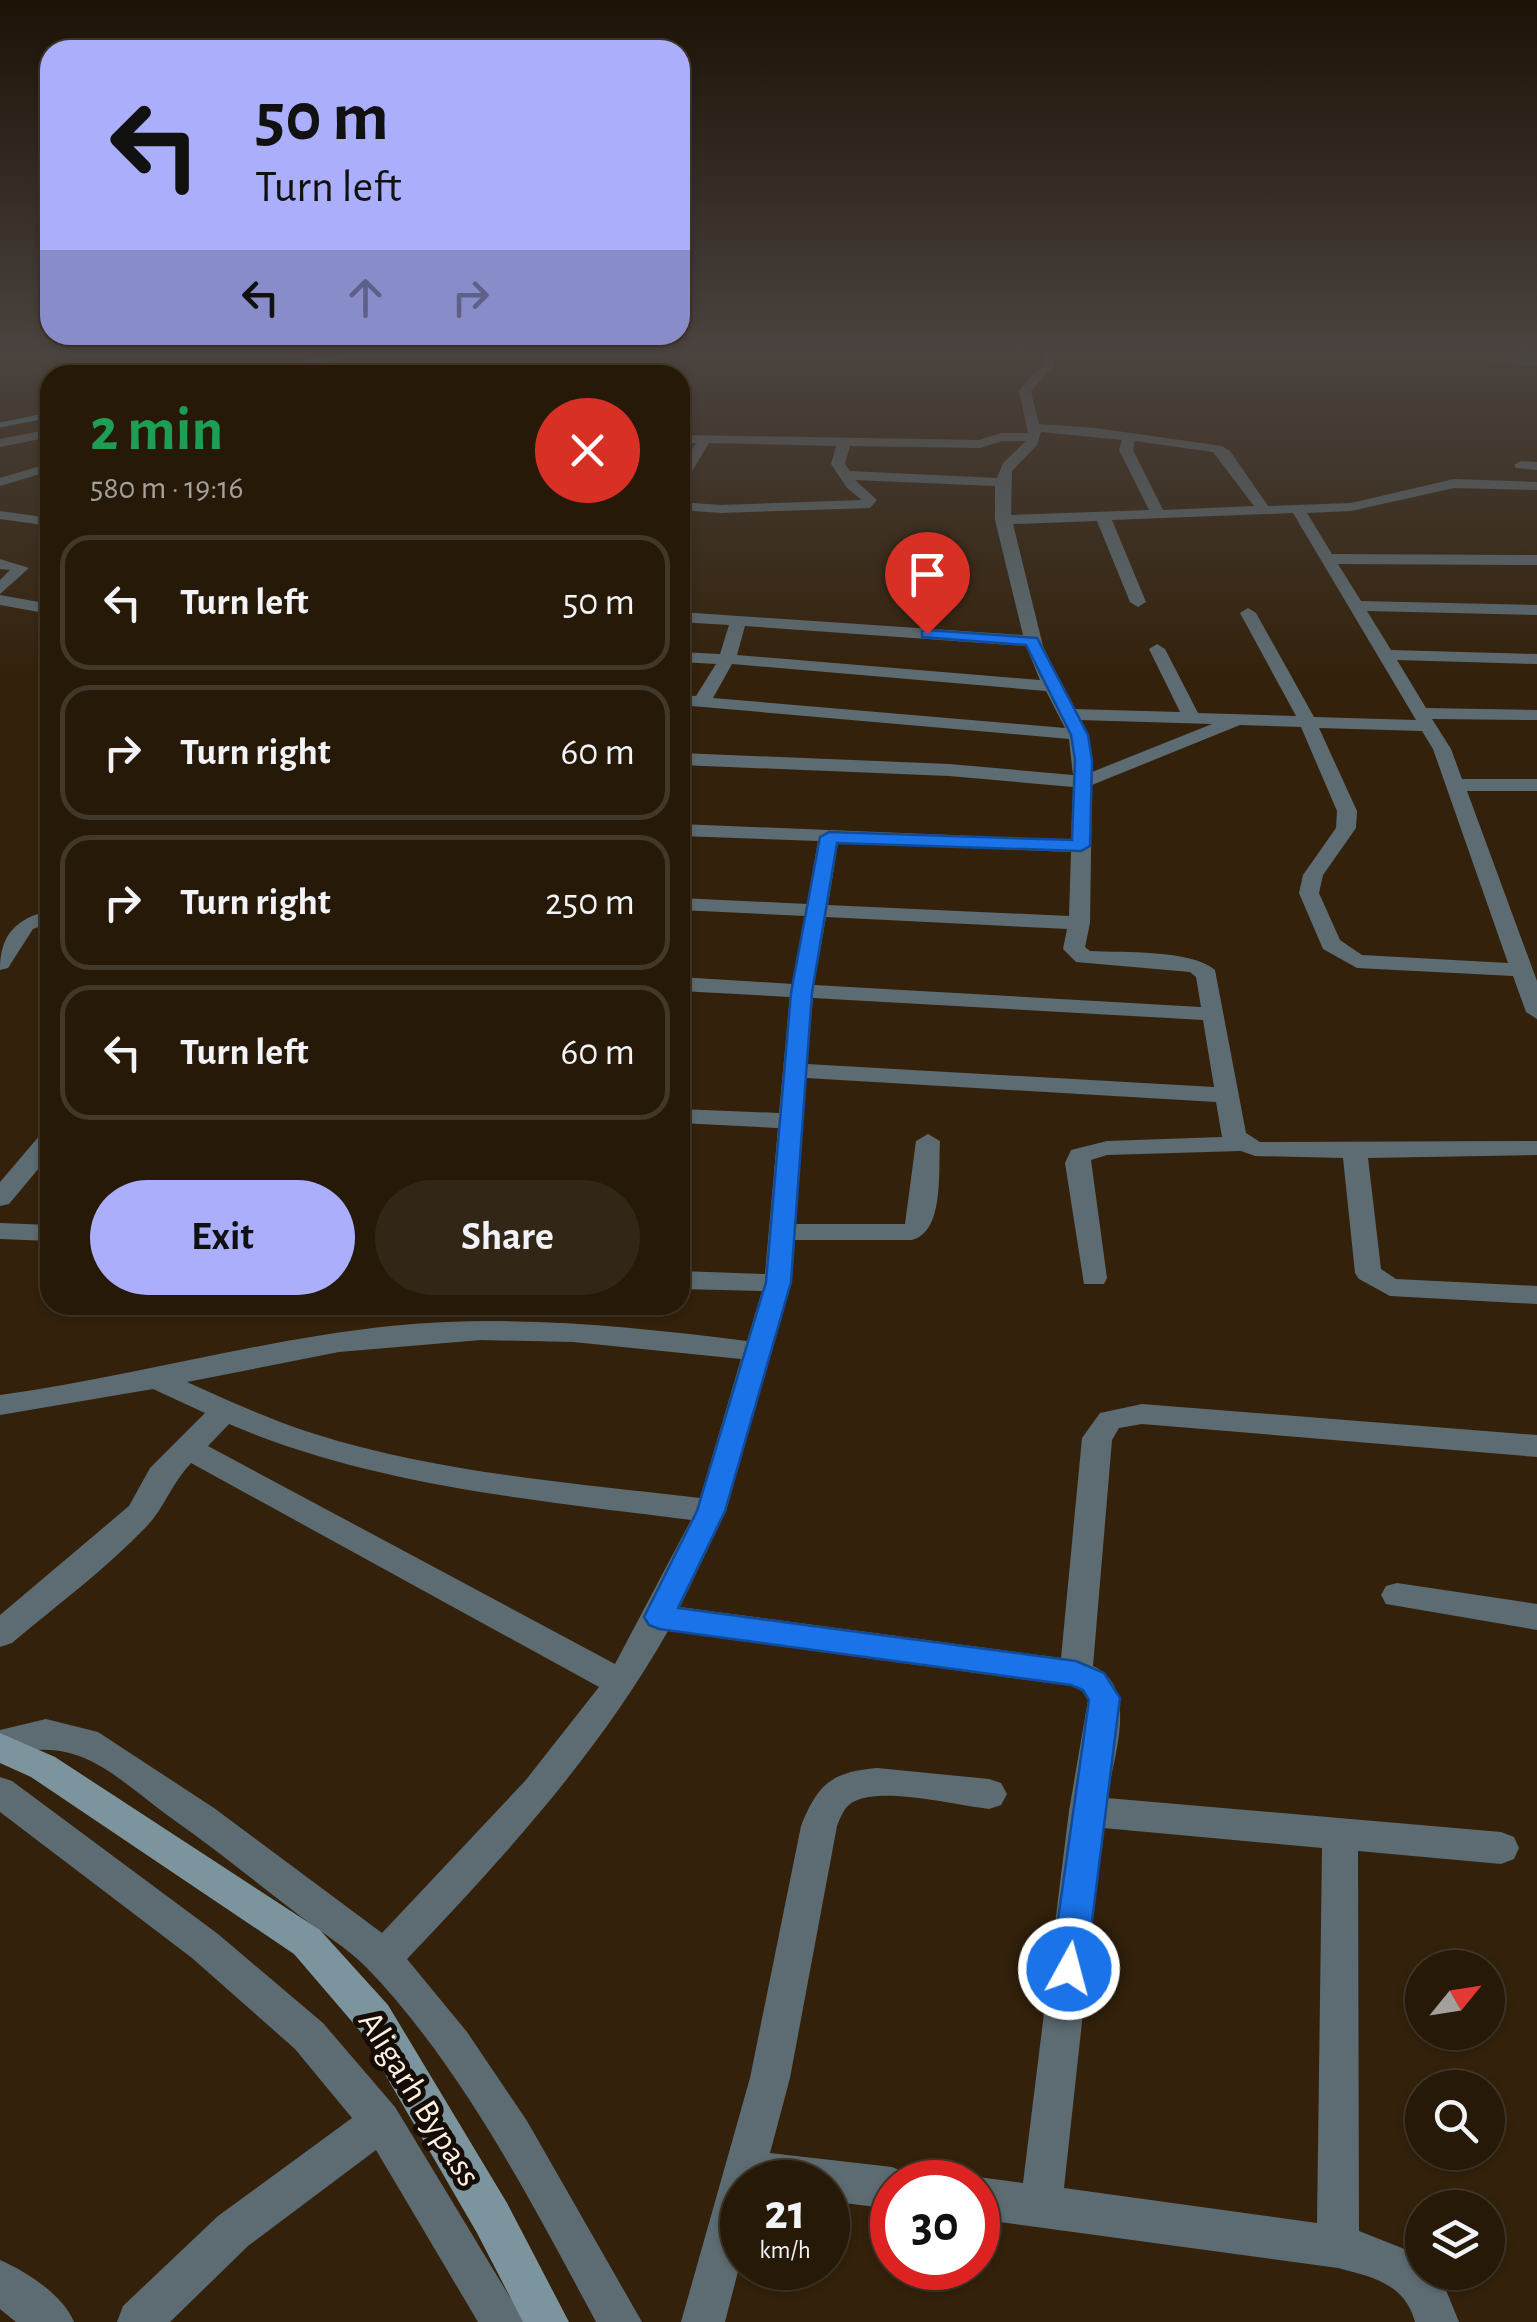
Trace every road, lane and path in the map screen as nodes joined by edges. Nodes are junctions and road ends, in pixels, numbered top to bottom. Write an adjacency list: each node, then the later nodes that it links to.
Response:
1 (839, 459): 6 (street)
2 (1017, 459): 8 (street)
3 (1131, 459): 14 (street)
4 (1228, 459): 12 (street)
5 (40, 469): 7 (street)
6 (845, 475): 8 (street); 10 (street)
7 (0, 482)
8 (1002, 482): 16 (street)
9 (1537, 490): 11 (street)
10 (690, 507)
11 (1298, 510): 12 (street); 18 (street)
12 (1264, 511): 14 (street)
13 (0, 515): 17 (street)
14 (1159, 515): 15 (street)
15 (1103, 517): 16 (street); 23 (street)
16 (1002, 520): 30 (street)
17 (40, 521)
18 (1327, 559): 19 (street); 24 (street)
19 (1537, 560)
20 (0, 564): 21 (street)
21 (0, 588)
22 (0, 600): 25 (street)
23 (1138, 602)
24 (1355, 606): 26 (street); 32 (street)
25 (40, 607)
26 (1537, 610)
27 (1248, 612): 43 (street)
28 (690, 618): 29 (street)
29 (738, 622): 30 (street); 34 (street)
30 (1032, 641): 36 (street)
31 (1157, 648): 40 (street)
32 (1384, 655): 35 (street); 42 (street)
33 (690, 657): 34 (street)
34 (727, 659): 36 (street); 38 (street)
35 (1537, 659)
36 (1052, 686): 44 (street)
37 (690, 700): 38 (street)
38 (702, 701): 44 (street)
39 (1537, 715): 42 (street)
40 (1190, 717): 41 (street); 44 (street)
41 (1242, 718): 43 (street); 46 (street)
42 (1424, 719): 43 (street); 47 (street)
43 (1307, 720): 57 (street)
44 (1074, 725): 46 (street)
45 (690, 759): 46 (street)
46 (1083, 782): 51 (street)
47 (1455, 785): 48 (street); 57 (street)
48 (1537, 785)
49 (690, 830): 50 (street)
50 (829, 837): 51 (street); 53 (street)
51 (1081, 846): 55 (street)
52 (690, 904): 53 (street)
53 (818, 910): 55 (street); 59 (street)
54 (40, 920): 56 (street)
55 (1079, 923): 61 (street)
56 (0, 963)
57 (1528, 978): 60 (street)
58 (690, 985): 59 (street)
59 (802, 993): 61 (street); 62 (street)
60 (1537, 1012)
61 (1212, 1014): 63 (street)
62 (795, 1070): 63 (street); 65 (street)
63 (1226, 1095): 67 (street)
64 (690, 1116): 65 (street)
65 (792, 1121): 73 (street)
66 (928, 1141): 73 (street)
67 (1242, 1144): 69 (street); 75 (street)
68 (1537, 1148): 69 (street)
69 (1355, 1151): 78 (street)
70 (40, 1152): 71 (street)
71 (0, 1198)
72 (0, 1231): 74 (street)
73 (782, 1232): 77 (street)
74 (40, 1233)
75 (1094, 1278)
76 (690, 1280): 77 (street)
77 (778, 1282): 79 (street)
78 (1537, 1295)
79 (758, 1352): 80 (street); 85 (street)
80 (154, 1378): 81 (street); 82 (street)
81 (0, 1405)
82 (224, 1410): 84 (street); 85 (street)
83 (1537, 1446): 90 (street)
84 (188, 1448): 89 (street); 91 (street)
85 (711, 1511): 87 (street)
86 (1397, 1595): 88 (street)
87 (659, 1617): 90 (street); 91 (street)
88 (1537, 1617)
89 (0, 1634)
90 (1076, 1673): 95 (street)
91 (621, 1683): 98 (street)
92 (0, 1746): 98 (street); 109 (main road, Aligarh Bypass)
93 (0, 1792): 99 (street)
94 (989, 1794): 100 (street)
95 (1087, 1810): 96 (street); 102 (street)
96 (1340, 1834): 97 (street); 103 (street)
97 (1502, 1848)
98 (383, 1958): 110 (street)
99 (381, 2121): 107 (street); 108 (street)
100 (747, 2160)
101 (1000, 2201): 102 (street)
102 (1041, 2206): 103 (street)
103 (1338, 2247): 112 (street)
104 (720, 2259): 111 (street)
105 (0, 2282): 106 (street)
106 (52, 2322)
107 (139, 2322)
108 (502, 2322)
109 (547, 2322)
110 (620, 2322)
111 (703, 2322)
112 (1437, 2322)

